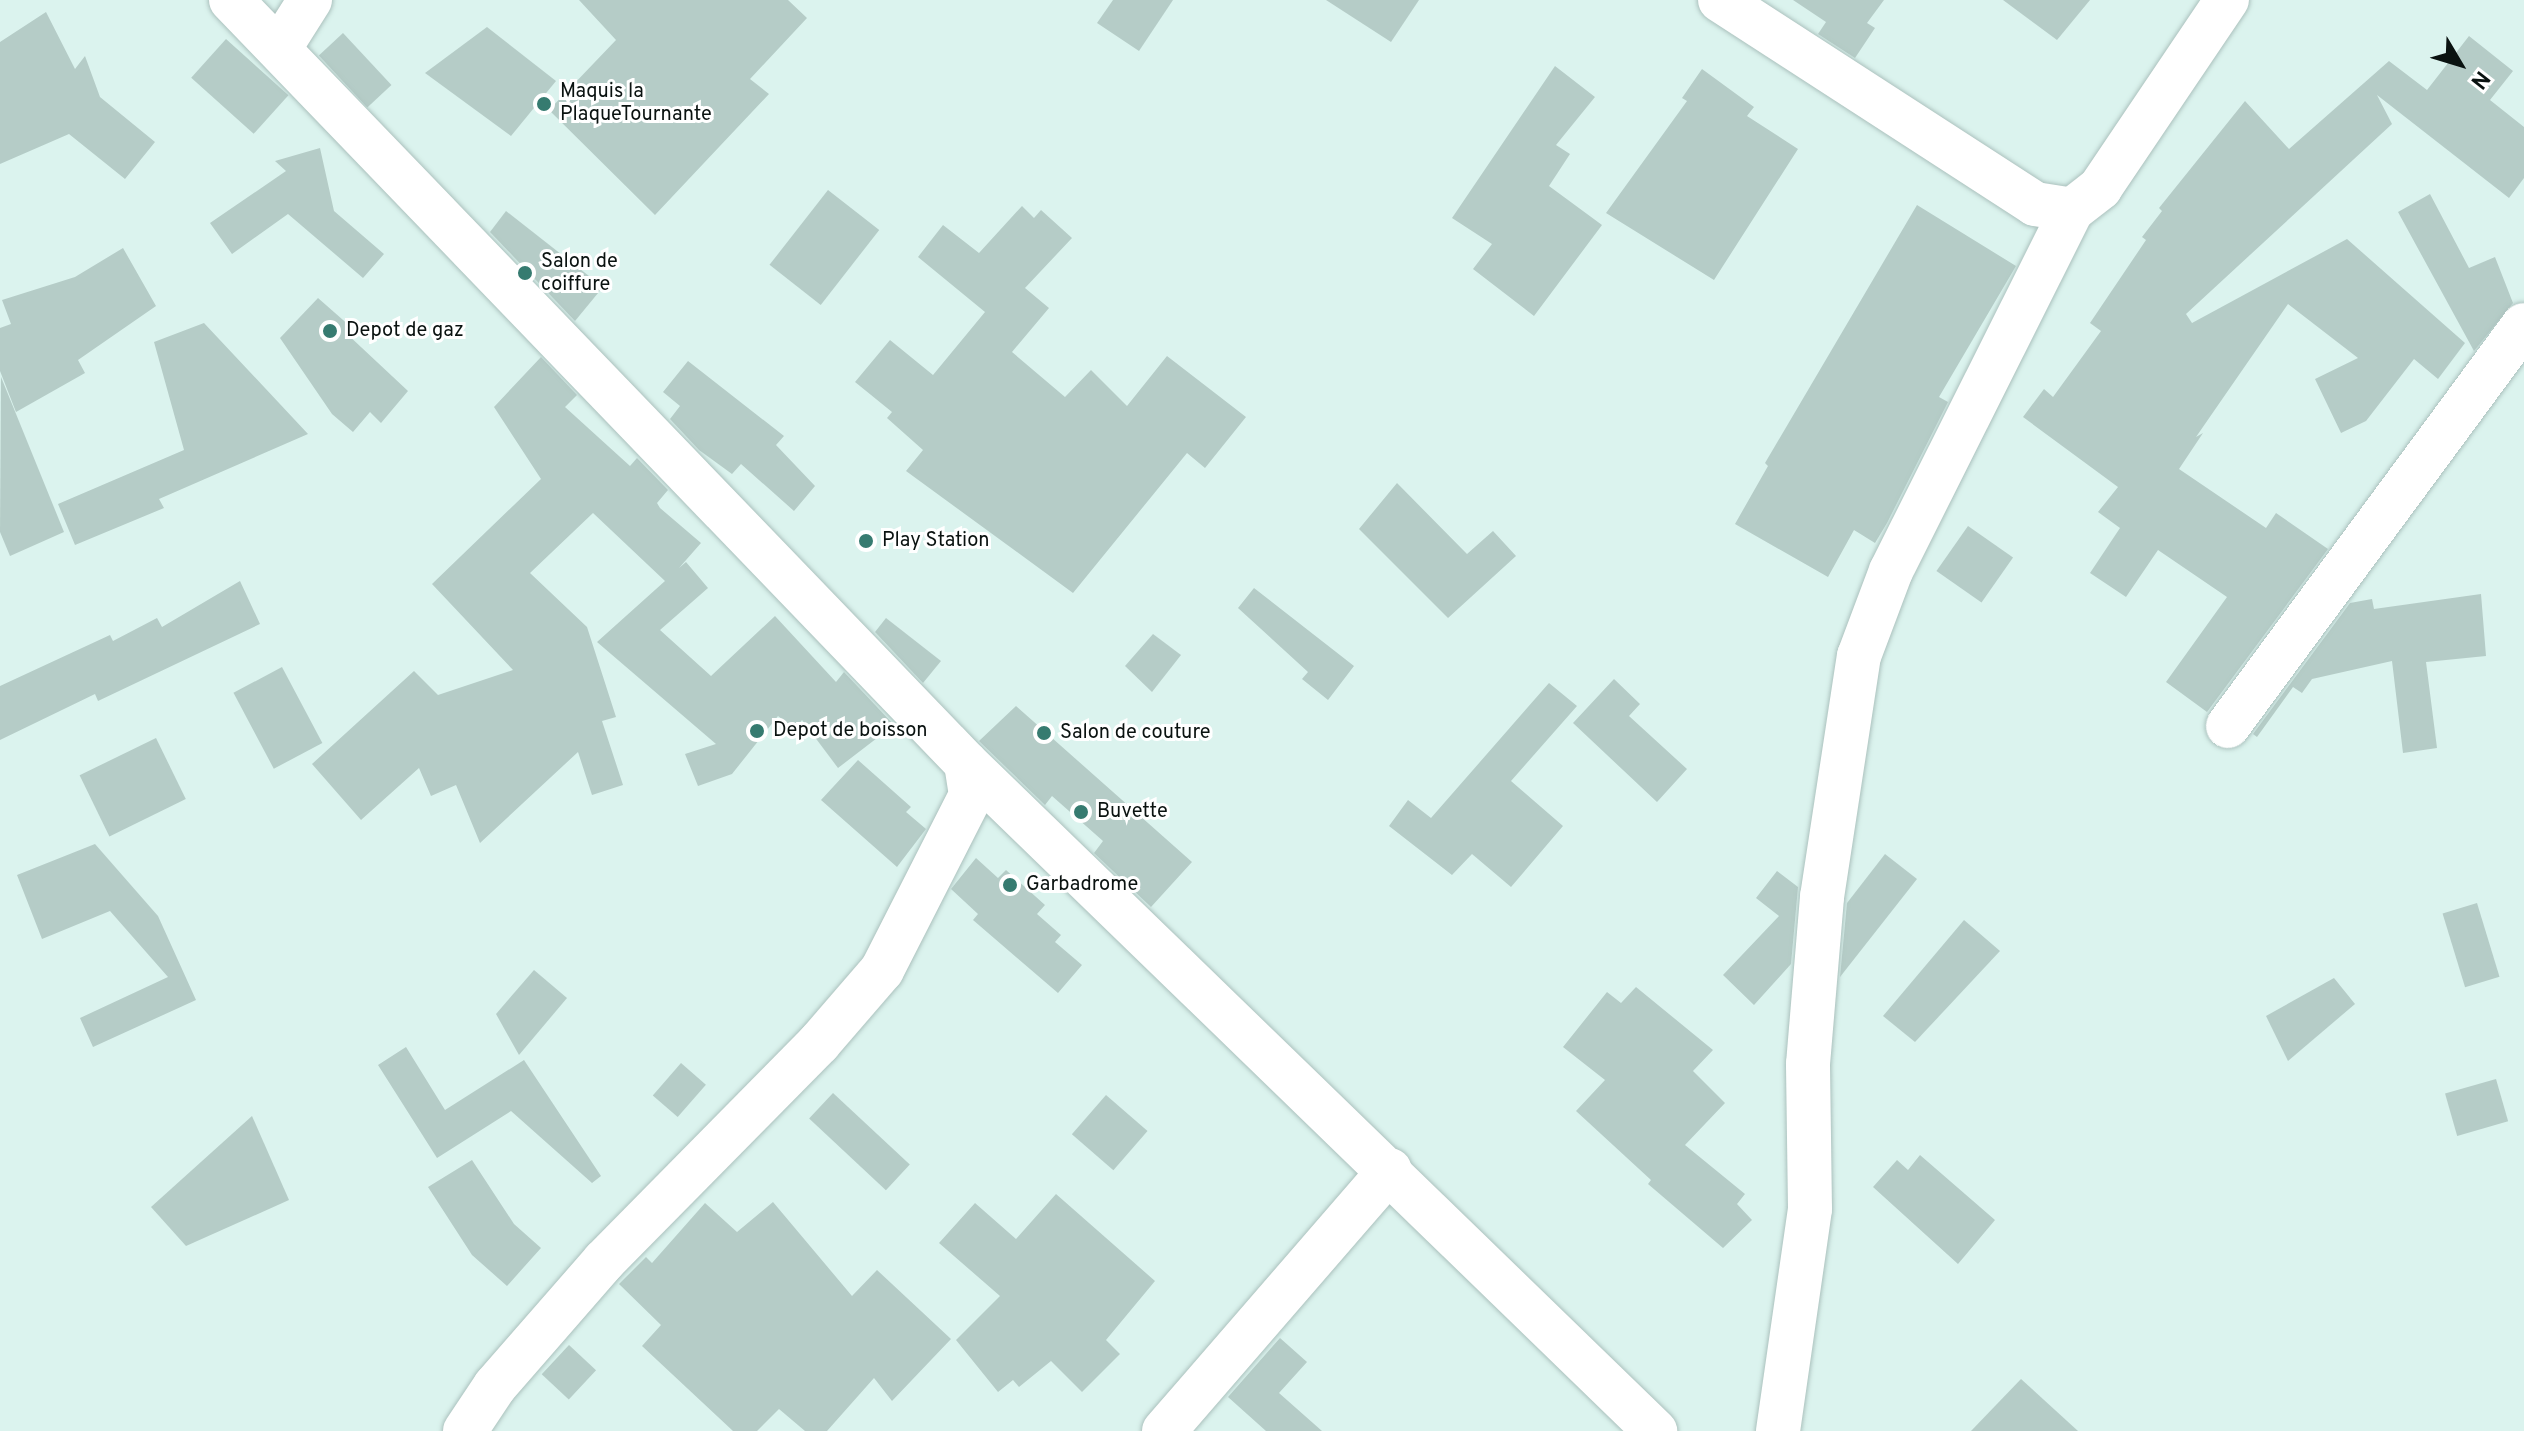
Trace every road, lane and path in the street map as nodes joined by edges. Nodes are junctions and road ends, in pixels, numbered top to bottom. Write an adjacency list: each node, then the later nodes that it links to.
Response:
1 (231, 0): 5 (street)
2 (310, 0): 5 (street)
3 (1720, 0): 6 (street)
4 (2227, 0): 6 (street)
5 (279, 49): 9 (street)
6 (2072, 210): 14 (street)
7 (2524, 325): 8 (street)
8 (2228, 726)
9 (966, 763): 10 (street); 11 (street)
10 (1390, 1170): 12 (street); 13 (street)
11 (465, 1431)
12 (1164, 1431)
13 (1655, 1431)
14 (1778, 1431)

